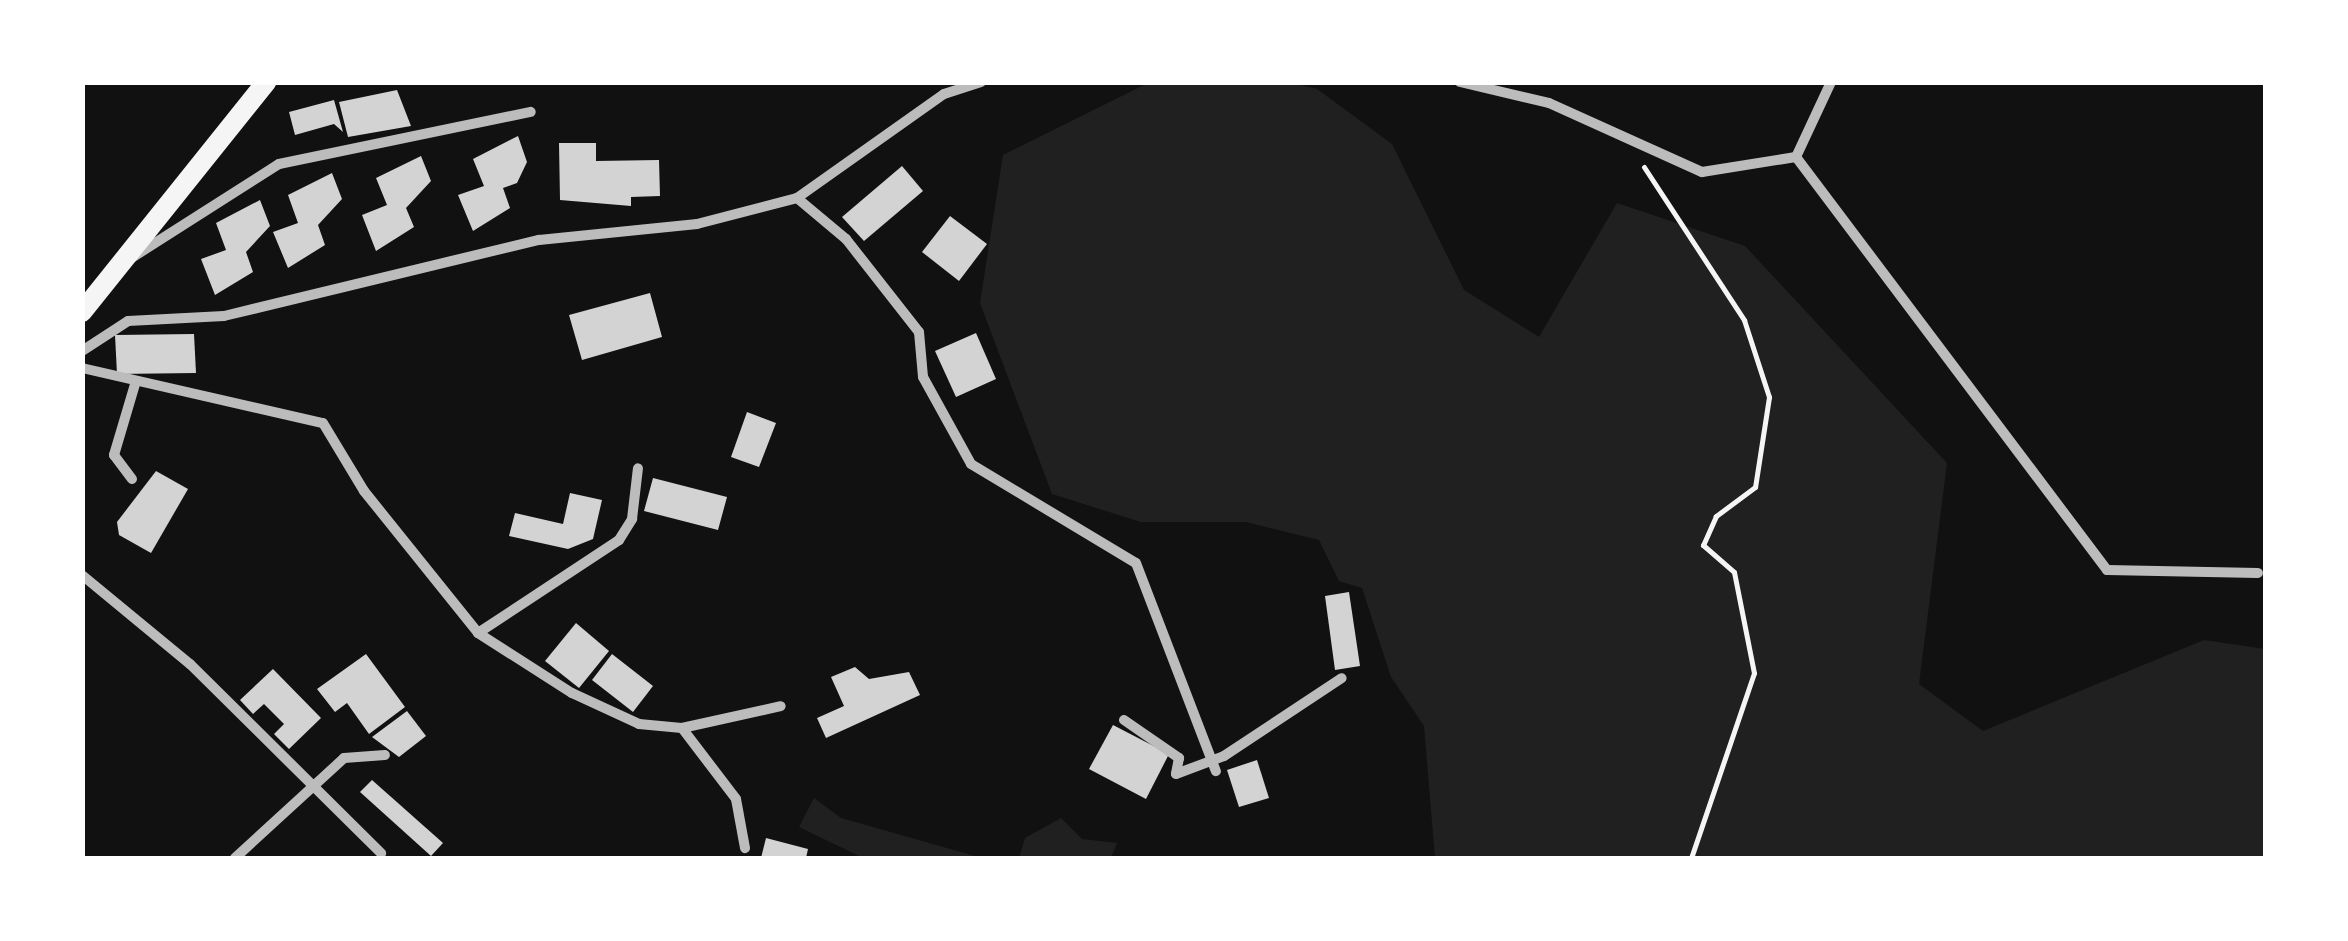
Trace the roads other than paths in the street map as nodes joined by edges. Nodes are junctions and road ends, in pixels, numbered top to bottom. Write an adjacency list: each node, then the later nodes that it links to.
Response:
1 (252, 82): 10 (main road)
2 (266, 82): 9 (main road)
3 (980, 82): 8 (street)
4 (1460, 82): 7 (street)
5 (1830, 82): 7 (street)
6 (531, 112): 9 (street)
7 (1796, 157): 17 (street)
8 (797, 198): 12 (street); 25 (street)
9 (115, 269): 11 (main road)
10 (82, 293)
11 (82, 312)
12 (82, 351)
13 (82, 368): 14 (street)
14 (135, 384): 16 (street); 19 (street)
15 (638, 468): 19 (street)
16 (132, 479)
17 (2258, 573)
18 (82, 574): 26 (street)
19 (478, 633): 23 (street)
20 (1342, 678): 25 (street)
21 (781, 706): 23 (street)
22 (1124, 720): 25 (street)
23 (682, 728): 27 (street)
24 (386, 755): 26 (street)
25 (1215, 766)
26 (311, 785): 28 (street); 29 (street)
27 (745, 848)
28 (381, 854)
29 (236, 858)

